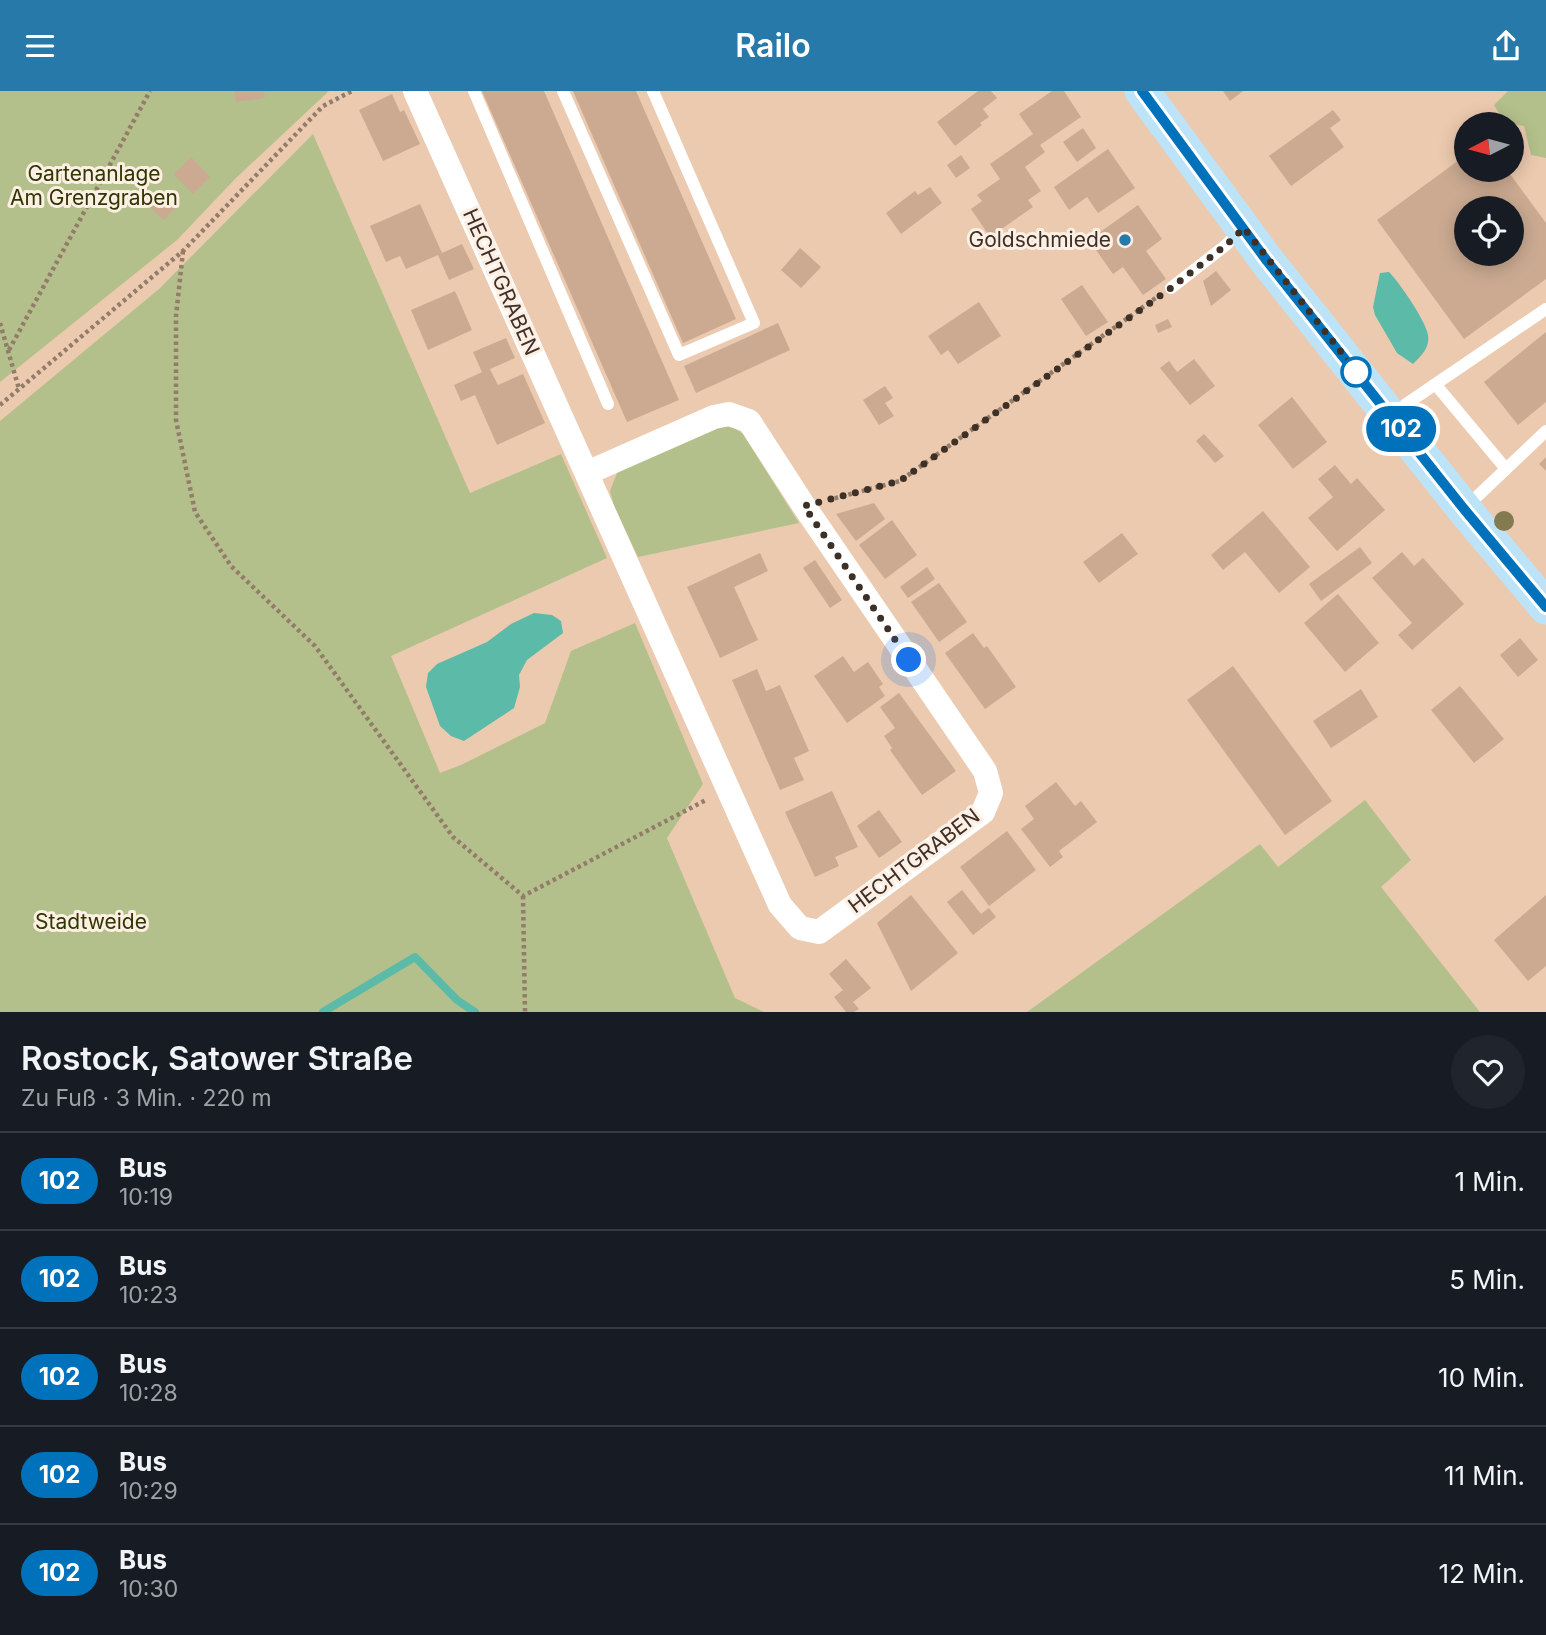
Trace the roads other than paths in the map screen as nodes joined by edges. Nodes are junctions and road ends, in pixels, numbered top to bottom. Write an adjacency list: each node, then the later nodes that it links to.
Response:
1 (415, 91): 14 (street, HECHTGRABEN)
2 (474, 91): 10 (lane)
3 (564, 91): 4 (lane)
4 (653, 91)
5 (1142, 91): 6 (main road)
6 (1244, 228): 7 (lane); 11 (main road)
7 (1171, 288)
8 (1546, 309): 9 (lane)
9 (1436, 386): 11 (lane); 13 (lane)
10 (608, 404)
11 (1390, 415): 15 (main road)
12 (1546, 431): 13 (lane)
13 (1506, 469): 15 (lane)
14 (587, 473): 14 (street, HECHTGRABEN)
15 (1464, 509): 16 (main road)
16 (1546, 607)

